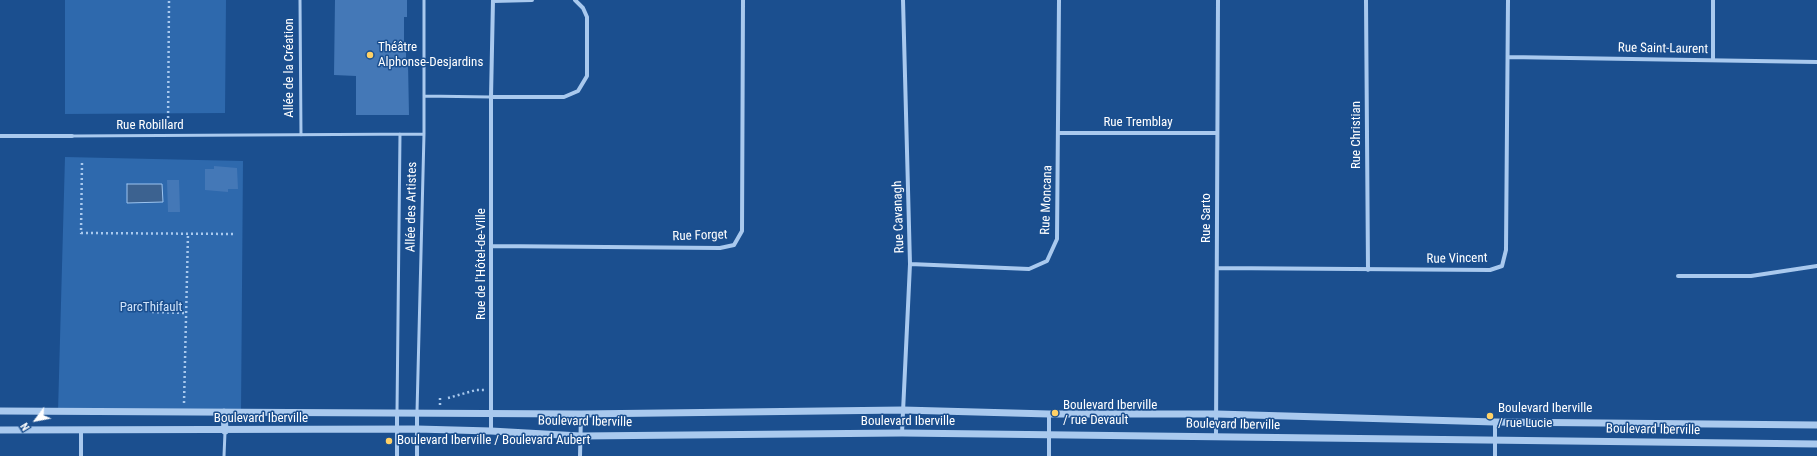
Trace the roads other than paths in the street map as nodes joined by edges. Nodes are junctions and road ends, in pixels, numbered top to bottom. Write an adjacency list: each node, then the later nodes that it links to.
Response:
1 (300, 0): 22 (lane, Allée de la Création)
2 (424, 0): 16 (lane, Allée des Artistes)
3 (532, 0): 12 (street, Rue de l'Hôtel-de-Ville)
4 (575, 0): 17 (street)
5 (743, 0): 25 (street, Rue Forget)
6 (903, 0): 26 (street, Rue Cavanagh)
7 (1059, 0): 18 (street, Rue Moncana)
8 (1218, 0): 19 (street, Rue Sarto)
9 (1366, 0): 29 (street, Rue Christian)
10 (1508, 0): 13 (street, Rue Vincent)
11 (1713, 0): 14 (street)
12 (493, 1): 17 (street, Rue de l'Hôtel-de-Ville)
13 (1508, 57): 14 (street, Rue Saint-Laurent); 29 (street, Rue Vincent)
14 (1713, 60): 15 (street, Rue Saint-Laurent)
15 (1817, 62)
16 (424, 96): 17 (lane); 21 (lane, Allée des Artistes)
17 (491, 97): 25 (street, Rue de l'Hôtel-de-Ville)
18 (1059, 133): 19 (street, Rue Tremblay); 26 (street, Rue Moncana)
19 (1216, 133): 28 (street, Rue Sarto)
20 (400, 134): 21 (lane, Rue Robillard); 22 (lane, Rue Robillard); 35 (lane)
21 (424, 134): 36 (lane, Allée des Artistes)
22 (301, 135): 24 (lane, Rue Robillard)
23 (0, 136): 24 (street, Rue Robillard)
24 (72, 136)
25 (492, 246): 34 (street, Rue de l'Hôtel-de-Ville)
26 (910, 264): 31 (street, Rue Cavanagh)
27 (1817, 266): 30 (street)
28 (1217, 268): 29 (street, Rue Vincent); 39 (street, Rue Sarto)
29 (1368, 270)
30 (1678, 276)
31 (904, 410): 37 (street, Boulevard Iberville); 38 (street, Boulevard Iberville); 48 (street, Rue Cavanagh)
32 (0, 411): 33 (street, Boulevard Iberville)
33 (224, 412): 35 (street, Boulevard Iberville); 46 (street)
34 (491, 413): 36 (street, Boulevard Iberville); 37 (street, Boulevard Iberville); 47 (street, Rue de l'Hôtel-de-Ville)
35 (397, 414): 36 (street, Boulevard Iberville); 45 (street)
36 (417, 414): 42 (street)
37 (581, 414): 50 (street)
38 (1049, 414): 39 (street, Boulevard Iberville); 49 (street)
39 (1217, 414): 40 (street, Boulevard Iberville); 51 (street, Rue Sarto)
40 (1495, 422): 41 (street, Boulevard Iberville); 52 (street)
41 (1817, 425)
42 (417, 429): 45 (street, Boulevard Iberville); 47 (street, Boulevard Iberville); 57 (street)
43 (0, 430): 44 (street, Boulevard Iberville)
44 (81, 430): 46 (street, Boulevard Iberville); 54 (street)
45 (397, 430): 46 (street, Boulevard Iberville); 56 (street)
46 (225, 431): 55 (lane)
47 (491, 431): 50 (street, Boulevard Iberville)
48 (902, 433): 49 (street, Boulevard Iberville); 50 (street, Boulevard Iberville)
49 (1050, 435): 51 (street, Boulevard Iberville); 59 (street)
50 (580, 436): 58 (street)
51 (1216, 436): 52 (street, Boulevard Iberville)
52 (1495, 440): 53 (street, Boulevard Iberville); 60 (street)
53 (1817, 444)
54 (81, 456)
55 (224, 456)
56 (397, 456)
57 (417, 456)
58 (580, 456)
59 (1049, 456)
60 (1495, 456)

